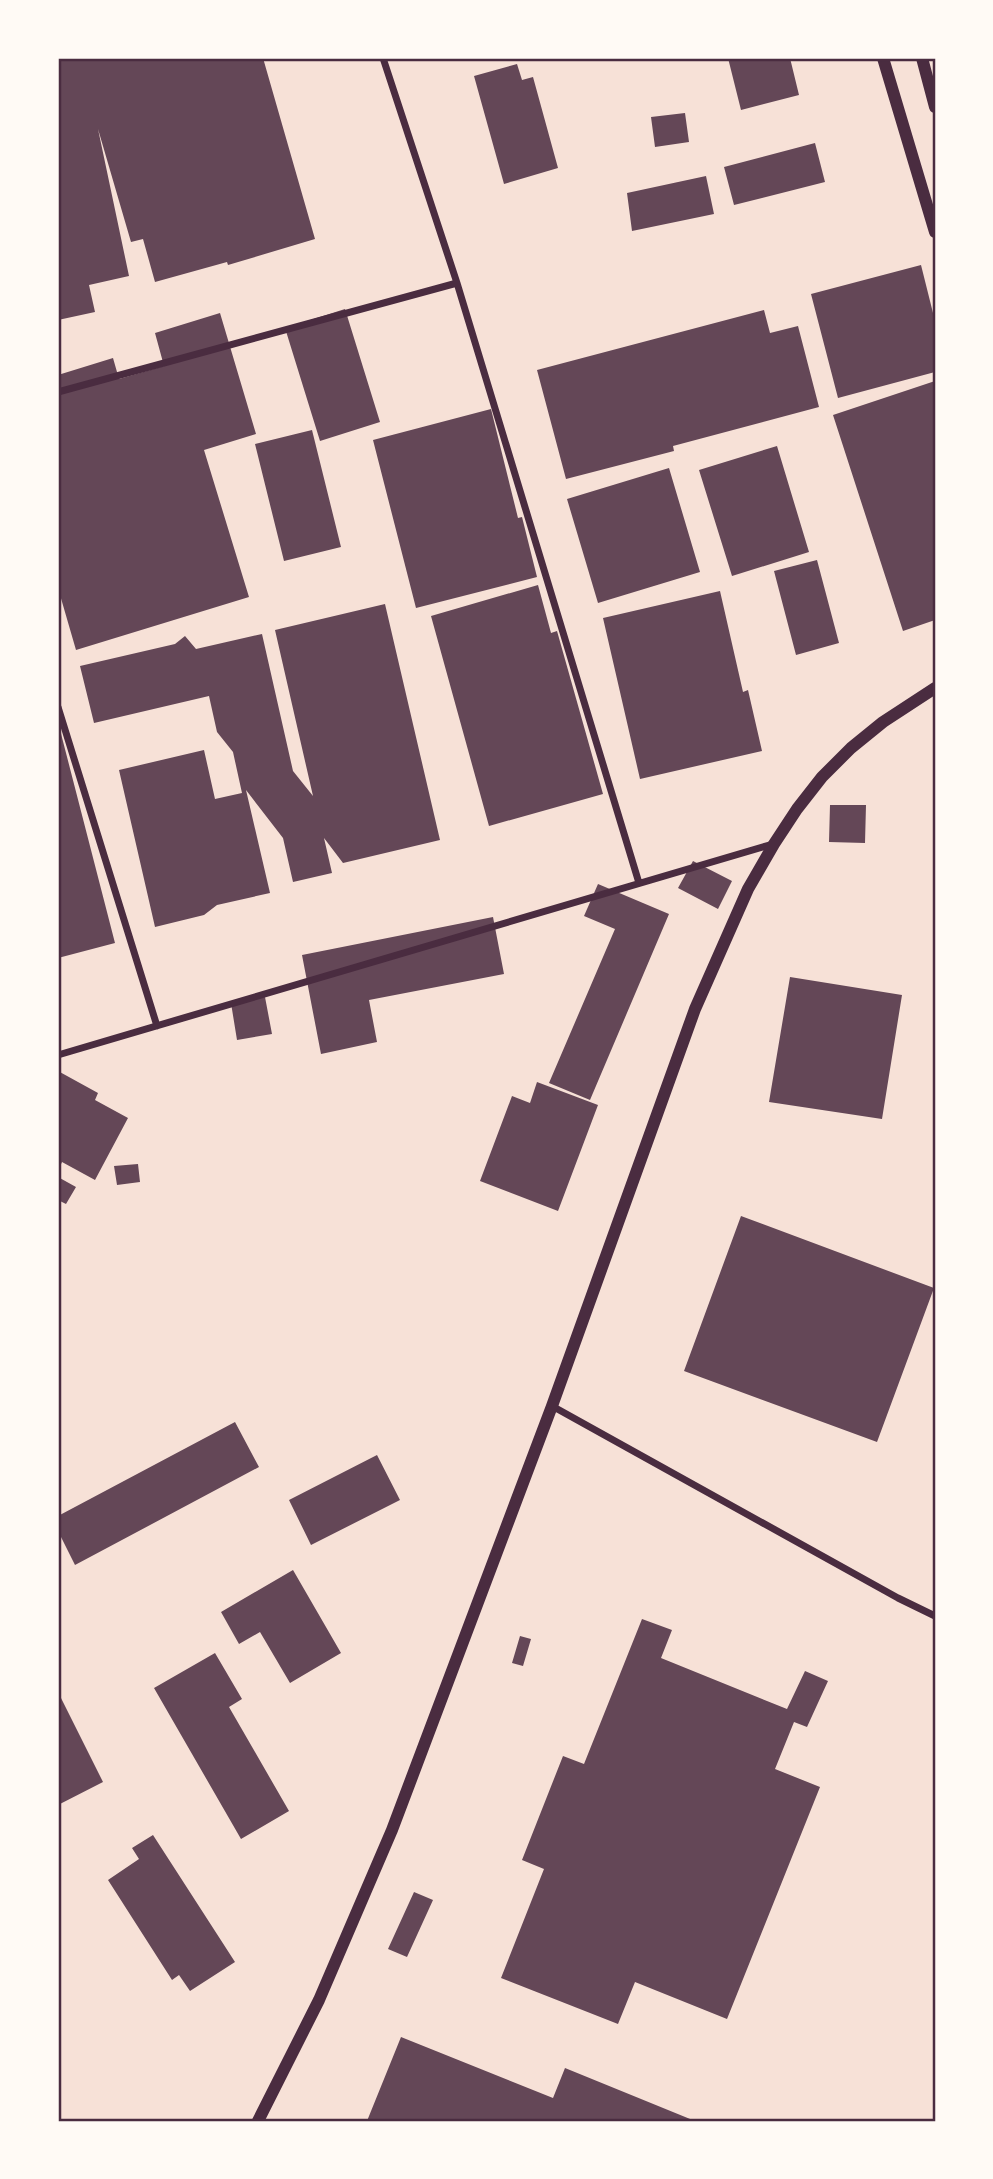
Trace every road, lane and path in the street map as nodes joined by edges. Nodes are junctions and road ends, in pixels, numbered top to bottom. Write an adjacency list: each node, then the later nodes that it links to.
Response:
1 (383, 58): 6 (street)
2 (883, 58): 5 (street)
3 (922, 58): 4 (street)
4 (935, 107)
5 (935, 233)
6 (457, 283): 7 (street); 11 (street)
7 (58, 392)
8 (935, 688): 10 (street)
9 (58, 707): 12 (street)
10 (774, 844): 11 (street); 14 (street)
11 (639, 883): 12 (street)
12 (157, 1026): 13 (street)
13 (58, 1055)
14 (552, 1406): 15 (street); 16 (street)
15 (935, 1616)
16 (258, 2121)

